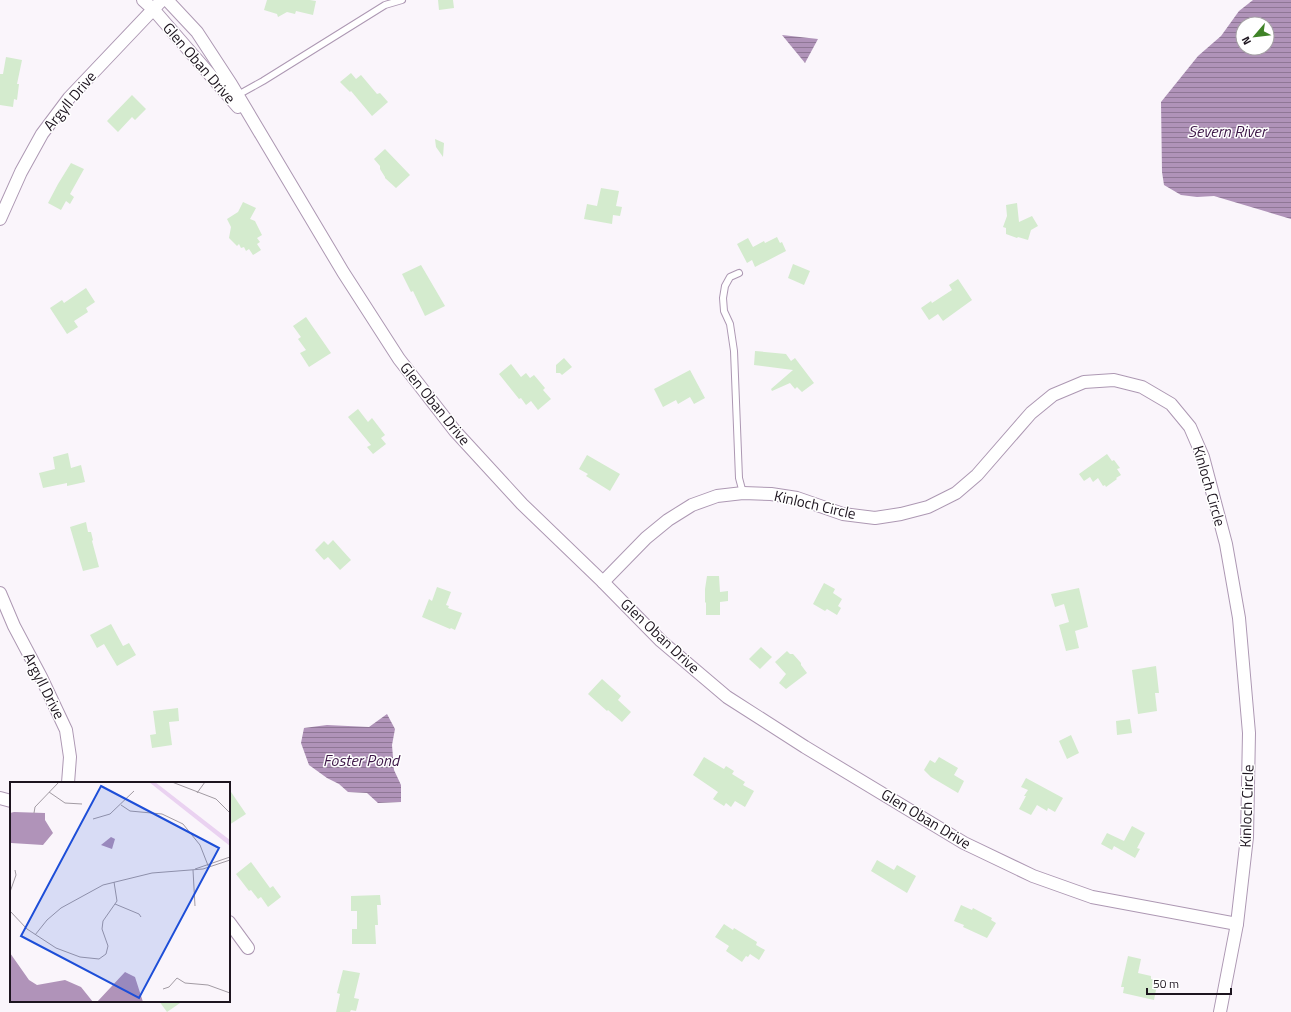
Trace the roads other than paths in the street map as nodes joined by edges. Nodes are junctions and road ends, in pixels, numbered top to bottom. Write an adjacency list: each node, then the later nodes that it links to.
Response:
1 (143, 0): 5 (street, Glen Oban Drive)
2 (162, 0): 5 (street, Argyll Drive)
3 (167, 0): 6 (street, Glen Oban Drive)
4 (402, 0): 6 (lane)
5 (153, 10): 6 (street, Glen Oban Drive); 7 (street, Argyll Drive)
6 (234, 97): 10 (street, Glen Oban Drive)
7 (0, 219)
8 (739, 273): 9 (lane)
9 (743, 493): 10 (street, Kinloch Circle); 16 (street, Kinloch Circle)
10 (603, 582): 16 (street, Glen Oban Drive)
11 (0, 593): 12 (street, Argyll Drive)
12 (68, 782)
13 (0, 798): 14 (street)
14 (10, 801)
15 (230, 923): 17 (street)
16 (1237, 924): 18 (street, Kinloch Circle)
17 (248, 948)
18 (1220, 1012)

